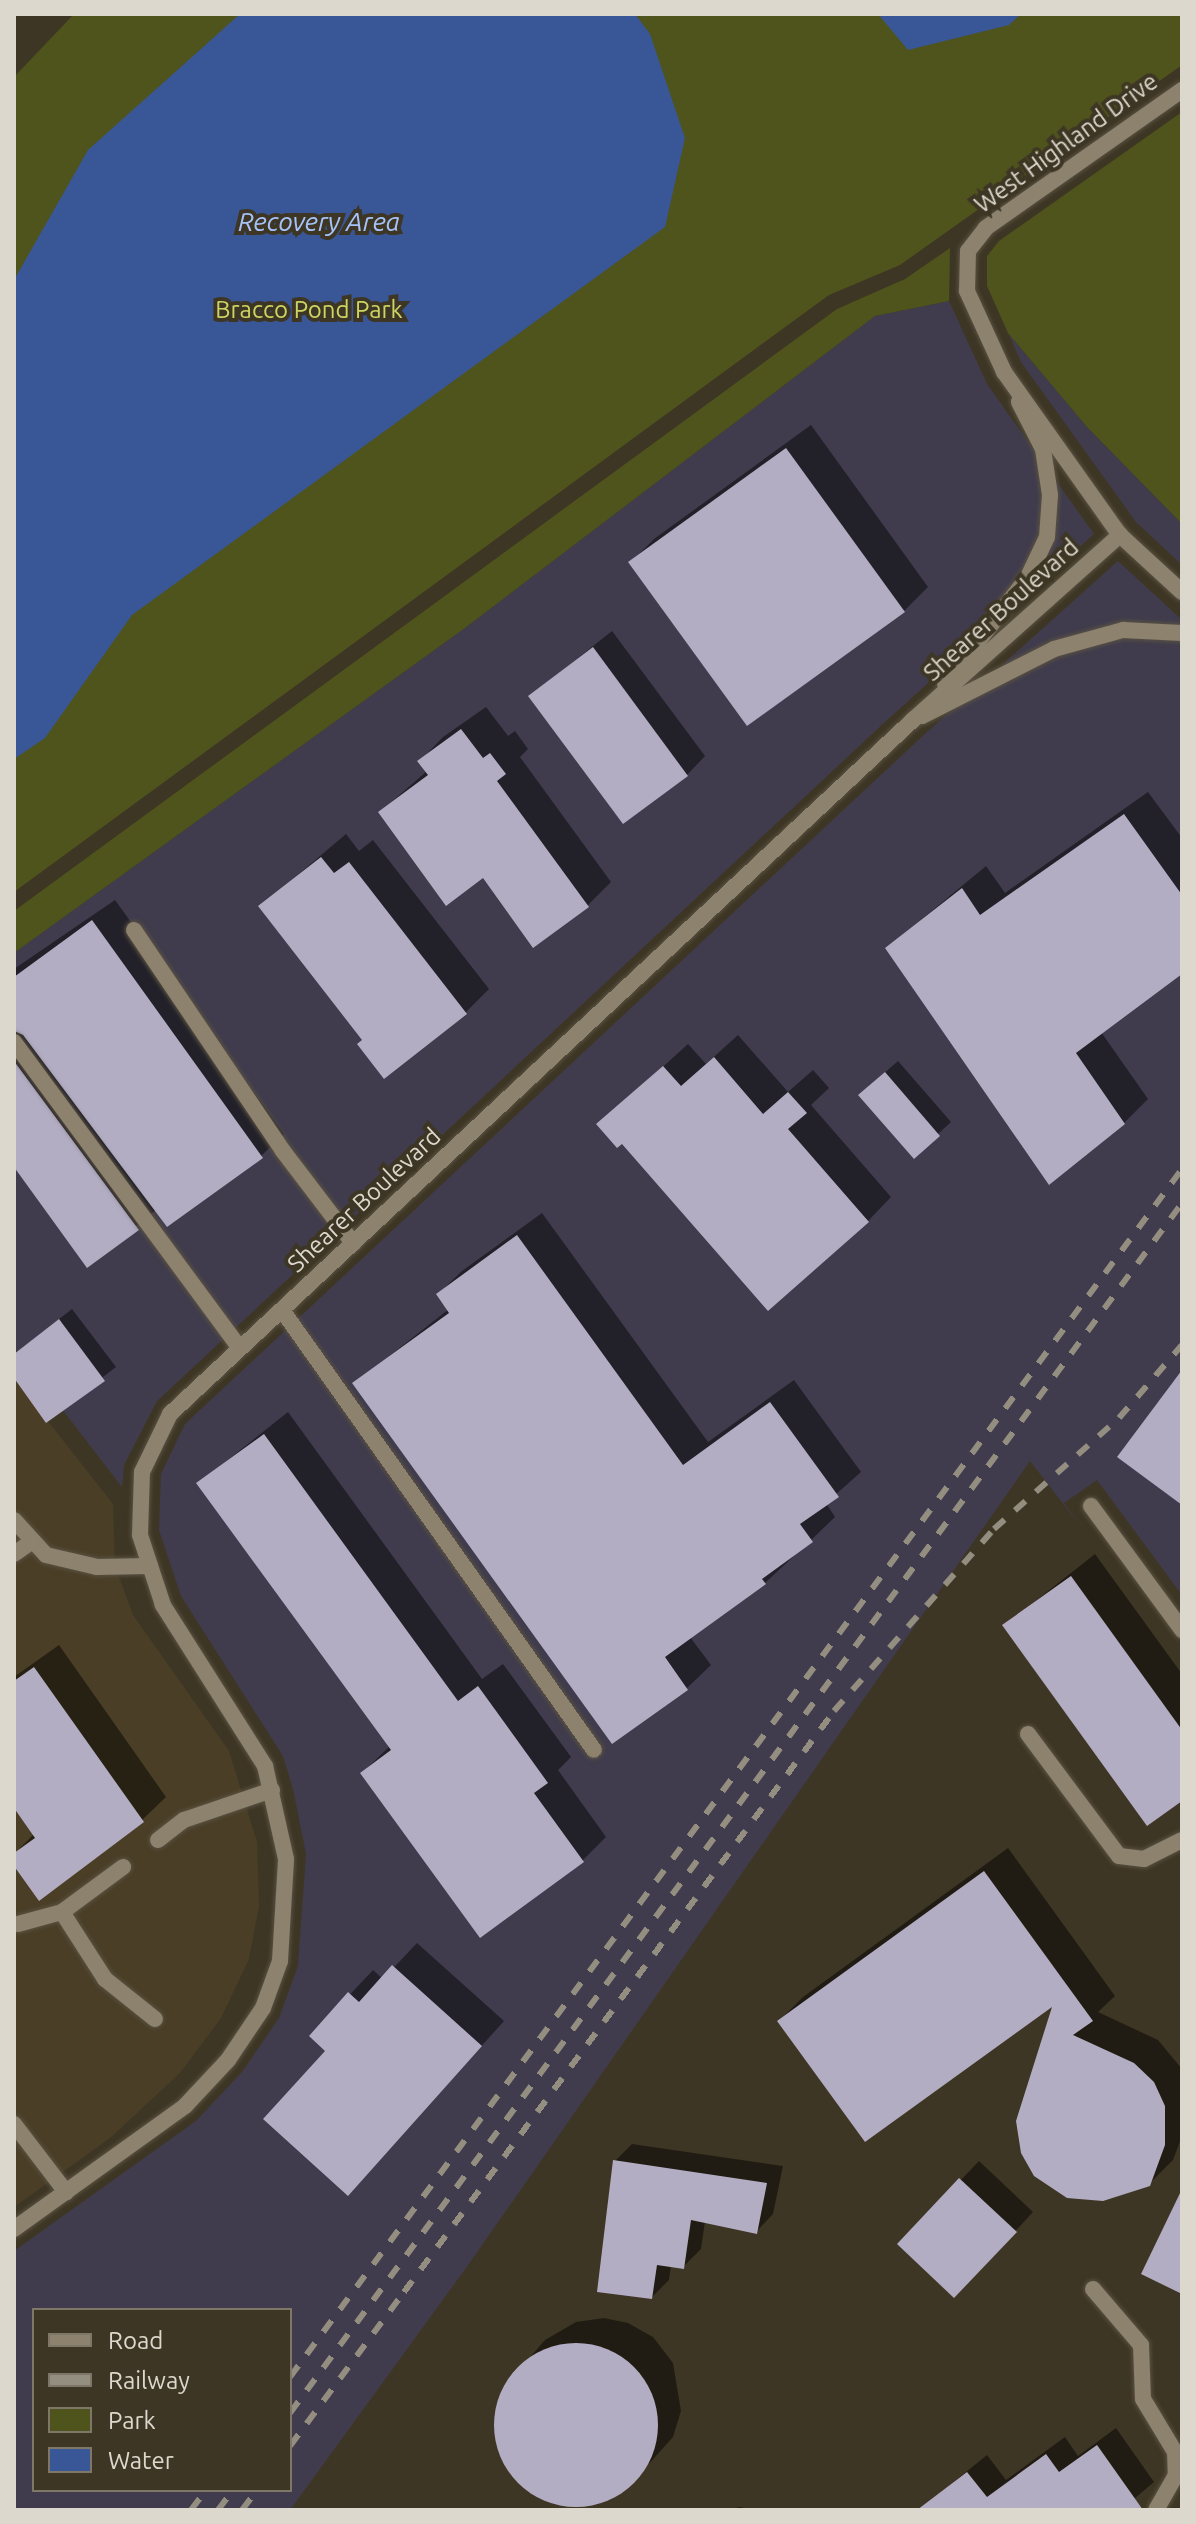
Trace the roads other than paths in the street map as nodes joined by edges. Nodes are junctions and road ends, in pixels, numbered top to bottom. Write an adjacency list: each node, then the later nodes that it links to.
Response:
1 (1182, 90): 2 (street, West Highland Drive)
2 (1004, 372): 3 (street, West Highland Drive); 6 (street, Shearer Boulevard)
3 (1120, 535): 4 (street, West Highland Drive); 6 (street, Shearer Boulevard)
4 (1182, 592)
5 (1182, 633): 6 (street, Shearer Boulevard)
6 (913, 720): 9 (street, Shearer Boulevard)
7 (134, 930): 9 (street)
8 (14, 1042): 11 (street)
9 (353, 1243): 10 (street, Shearer Boulevard)
10 (282, 1310): 11 (street, Shearer Boulevard); 19 (street)
11 (240, 1348): 16 (street, Shearer Boulevard)
12 (1091, 1506): 17 (street)
13 (14, 1520): 14 (street)
14 (31, 1542): 15 (street); 16 (street)
15 (14, 1554)
16 (150, 1566): 20 (street, Shearer Boulevard)
17 (1182, 1630)
18 (1028, 1734): 22 (street)
19 (594, 1750)
20 (272, 1790): 21 (street); 28 (street, Shearer Boulevard)
21 (158, 1840)
22 (1182, 1840)
23 (123, 1867): 24 (street)
24 (62, 1912): 25 (street); 26 (street)
25 (15, 1923)
26 (155, 2019)
27 (14, 2124): 28 (street)
28 (66, 2192): 29 (street, Shearer Boulevard)
29 (14, 2229)
30 (1093, 2289): 31 (street)
31 (1156, 2510)

